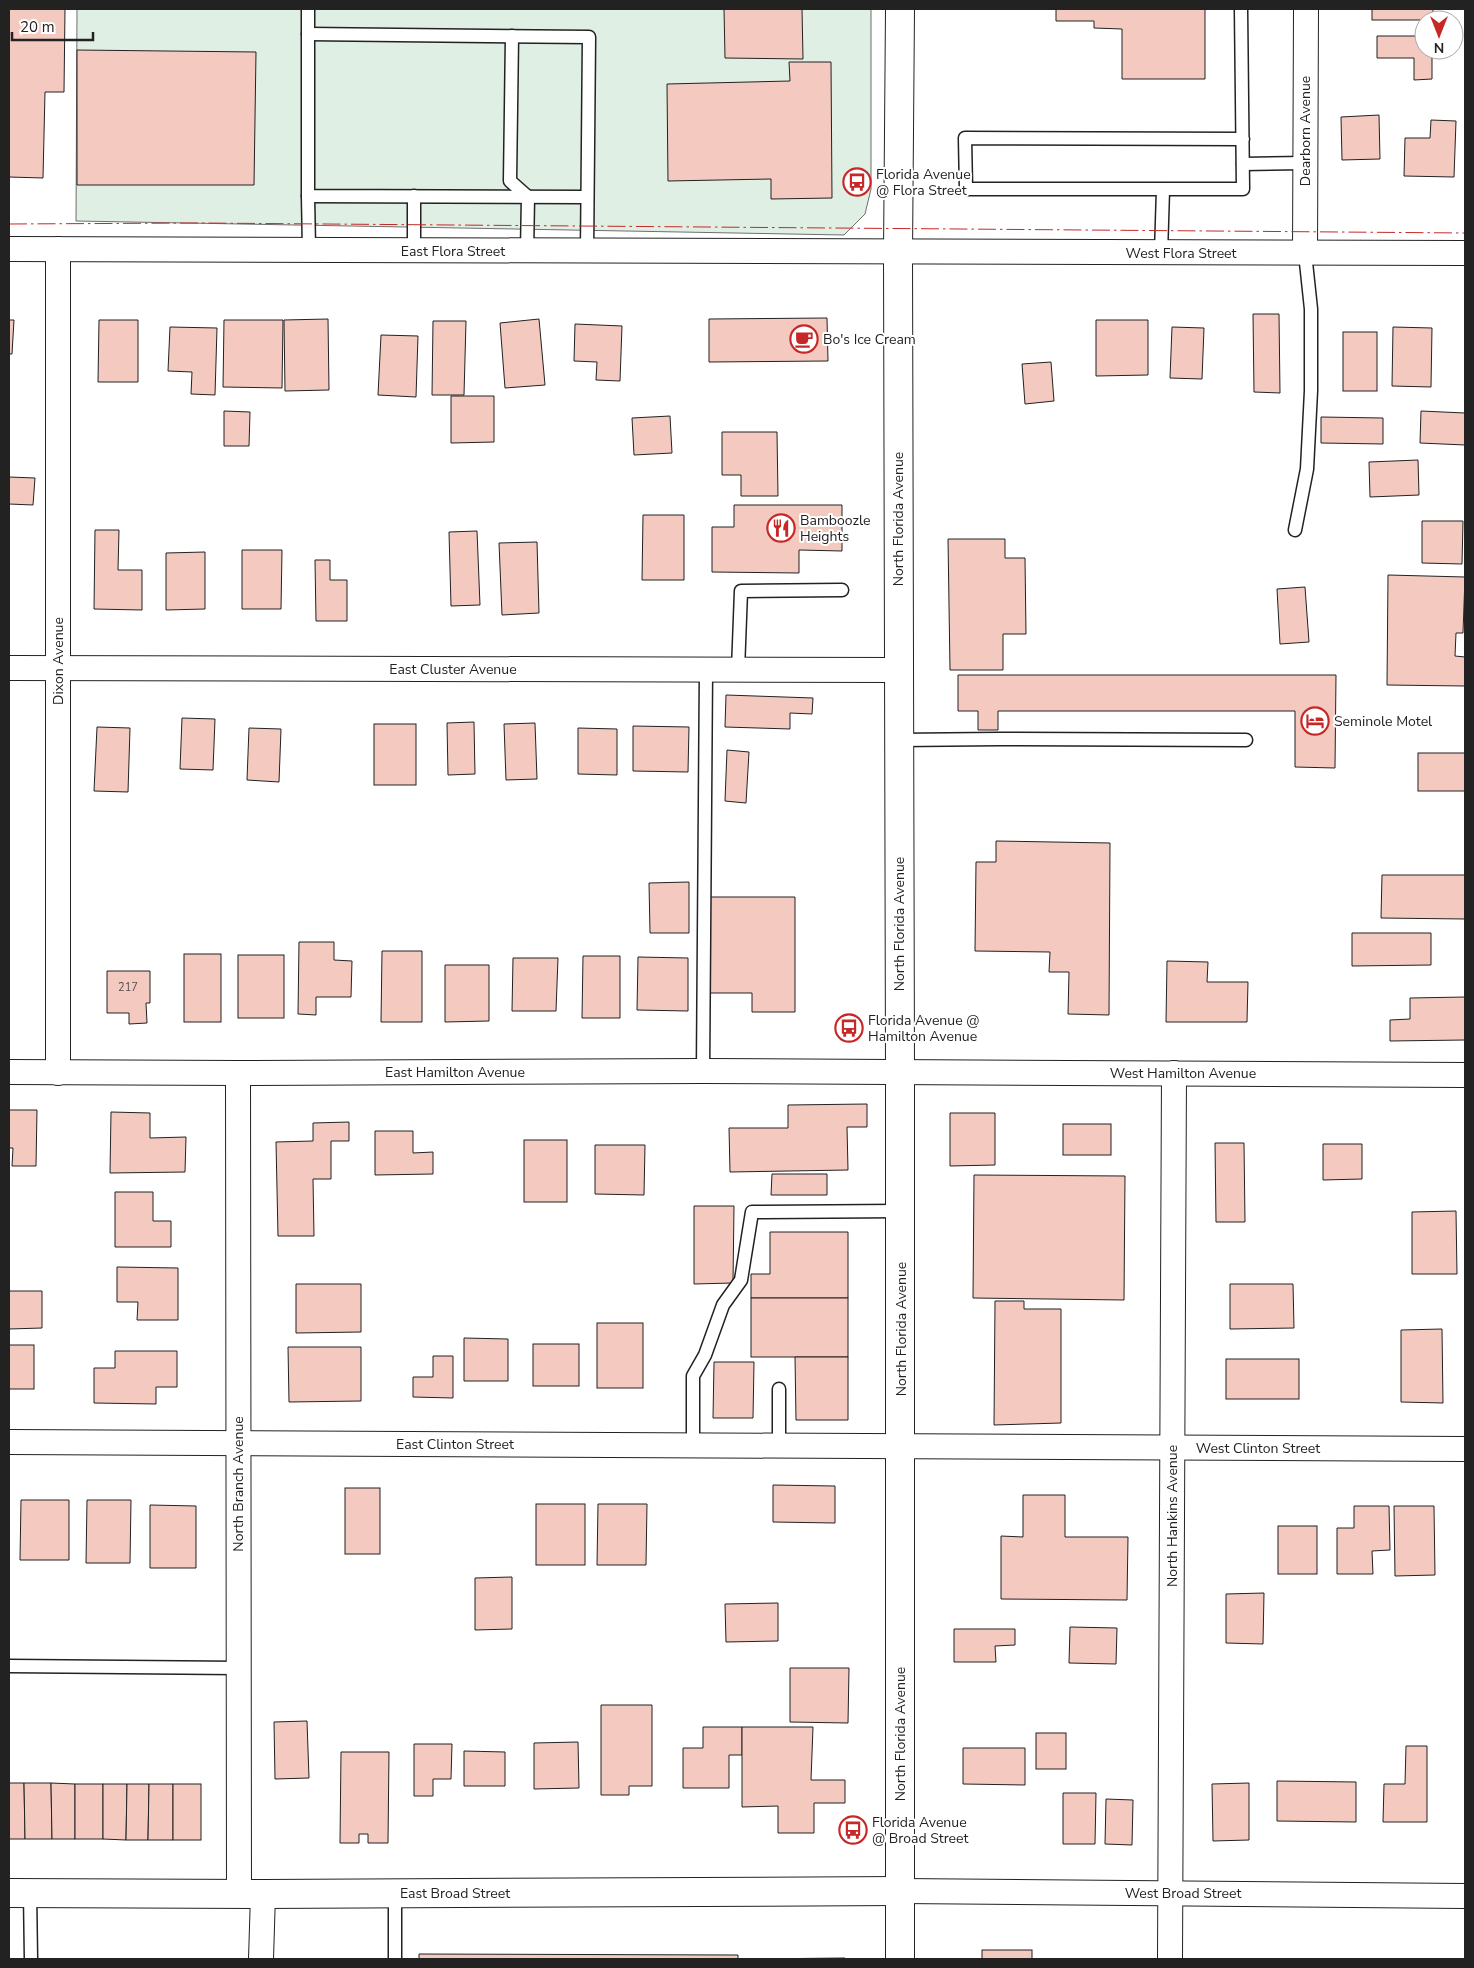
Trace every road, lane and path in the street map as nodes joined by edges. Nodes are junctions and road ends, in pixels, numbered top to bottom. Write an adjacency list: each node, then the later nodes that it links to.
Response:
1 (308, 9): 5 (lane)
2 (900, 9): 21 (main road, North Florida Avenue)
3 (1241, 9): 7 (lane)
4 (1306, 9): 8 (street, Dearborn Avenue)
5 (308, 34): 6 (lane); 11 (lane)
6 (512, 36): 13 (lane); 14 (lane)
7 (1243, 139): 9 (lane); 10 (lane)
8 (1305, 163): 9 (lane); 23 (street, Dearborn Avenue)
9 (1243, 164): 10 (lane)
10 (1163, 190): 22 (lane)
11 (308, 196): 12 (lane); 17 (lane)
12 (414, 196): 13 (lane); 18 (lane)
13 (528, 197): 14 (lane); 19 (lane)
14 (587, 198): 20 (lane)
15 (9, 249): 16 (street, East Flora Street)
16 (58, 249): 17 (street, East Flora Street); 28 (street, Dixon Avenue)
17 (309, 249): 18 (street, East Flora Street)
18 (414, 251): 19 (street, East Flora Street)
19 (527, 252): 20 (street, East Flora Street)
20 (587, 252): 21 (street, East Flora Street)
21 (898, 253): 22 (street, West Flora Street); 31 (main road, North Florida Avenue)
22 (1160, 253): 23 (street, West Flora Street)
23 (1304, 253): 24 (street, West Flora Street); 25 (lane)
24 (1465, 253)
25 (1295, 530)
26 (842, 590): 30 (lane)
27 (9, 668): 28 (street, East Cluster Avenue)
28 (58, 668): 29 (street, East Cluster Avenue); 36 (street, Dixon Avenue)
29 (706, 669): 30 (street, East Cluster Avenue); 34 (lane)
30 (738, 670): 31 (street, East Cluster Avenue)
31 (898, 670): 32 (main road, North Florida Avenue)
32 (898, 740): 33 (lane); 37 (main road, North Florida Avenue)
33 (1246, 740)
34 (703, 1071): 37 (street, East Hamilton Avenue); 39 (street, East Hamilton Avenue)
35 (9, 1072): 36 (street, East Hamilton Avenue)
36 (58, 1072): 39 (street, East Hamilton Avenue)
37 (900, 1072): 38 (street, West Hamilton Avenue); 41 (main road, North Florida Avenue)
38 (1174, 1073): 40 (street, West Hamilton Avenue); 48 (street, North Hankins Avenue)
39 (238, 1074): 44 (street, North Branch Avenue)
40 (1465, 1075)
41 (900, 1211): 45 (lane); 47 (main road, North Florida Avenue)
42 (779, 1389): 46 (lane)
43 (9, 1442): 44 (street, East Clinton Street)
44 (238, 1443): 45 (street, East Clinton Street); 51 (street, North Branch Avenue)
45 (692, 1445): 46 (street, East Clinton Street)
46 (779, 1445): 47 (street, East Clinton Street)
47 (901, 1446): 48 (street, West Clinton Street); 52 (main road, North Florida Avenue)
48 (1172, 1447): 49 (street, West Clinton Street); 54 (street, North Hankins Avenue)
49 (1465, 1449)
50 (9, 1666): 51 (lane)
51 (238, 1668): 55 (street, North Branch Avenue)
52 (900, 1891): 54 (street, West Broad Street); 56 (main road, East Broad Street); 61 (main road, North Florida Avenue)
53 (19, 1893): 55 (main road, East Broad Street); 58 (lane)
54 (1170, 1893): 57 (street, West Broad Street); 62 (street, North Hankins Avenue)
55 (251, 1894): 56 (main road, East Broad Street); 59 (street, North Branch Avenue)
56 (395, 1894): 60 (lane)
57 (1465, 1896)
58 (31, 1959)
59 (261, 1959)
60 (395, 1959)
61 (900, 1959)
62 (1170, 1959)

